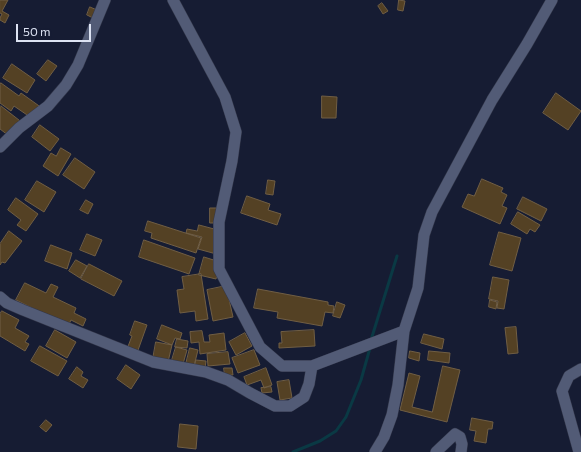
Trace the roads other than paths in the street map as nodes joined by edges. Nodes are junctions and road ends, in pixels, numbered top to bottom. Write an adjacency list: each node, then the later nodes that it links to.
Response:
1 (105, 0): 4 (street)
2 (173, 0): 7 (street)
3 (552, 0): 6 (street)
4 (0, 147)
5 (0, 297): 7 (street)
6 (404, 331): 7 (street); 9 (street)
7 (312, 366)
8 (581, 369): 12 (street)
9 (375, 452)
10 (436, 452): 11 (street)
11 (461, 452)
12 (579, 452)

